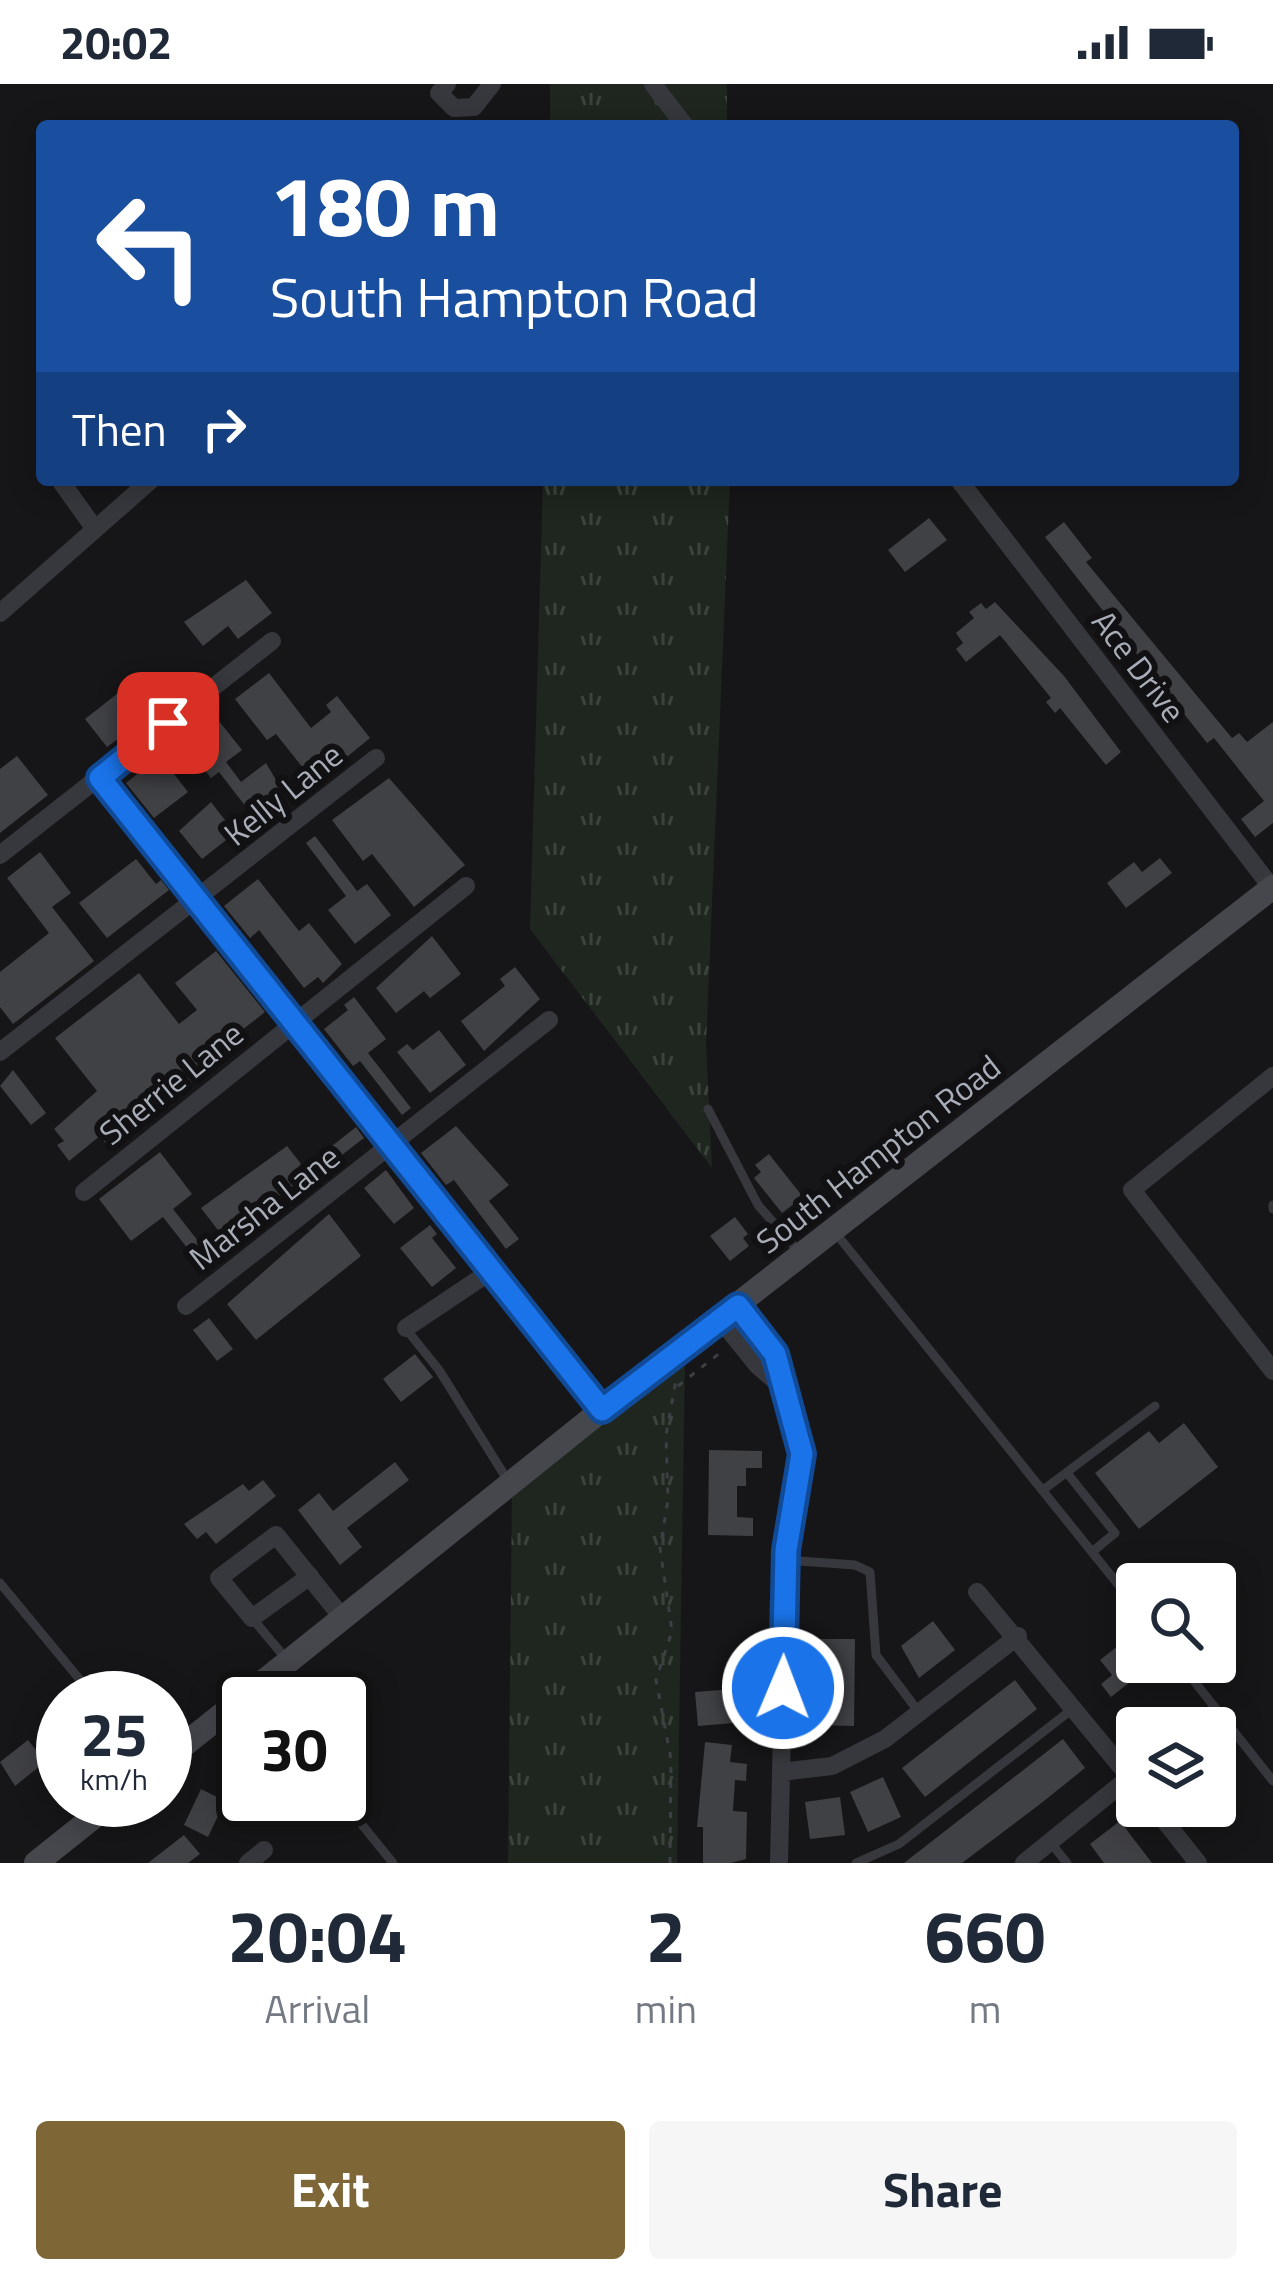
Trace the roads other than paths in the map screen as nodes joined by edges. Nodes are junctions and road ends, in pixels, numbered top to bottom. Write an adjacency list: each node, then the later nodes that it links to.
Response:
1 (446, 84): 2 (street)
2 (492, 84)
3 (652, 84): 4 (street)
4 (681, 120)
5 (64, 486): 8 (street)
6 (144, 486): 8 (street)
7 (964, 486): 15 (street, Ace Drive)
8 (95, 529): 9 (street)
9 (0, 613)
10 (272, 641): 12 (street)
11 (376, 758): 16 (street, Kelly Lane)
12 (100, 778): 13 (street); 16 (street)
13 (0, 855)
14 (466, 886): 18 (street, Sherrie Lane)
15 (1272, 887): 24 (main road, South Hampton Road)
16 (199, 902): 18 (street); 19 (street, Kelly Lane)
17 (549, 1019): 22 (street, Marsha Lane)
18 (294, 1021): 22 (street); 23 (street, Sherrie Lane)
19 (0, 1052)
20 (1273, 1076): 30 (street)
21 (708, 1109): 25 (lane)
22 (391, 1146): 26 (street); 27 (street, Marsha Lane)
23 (84, 1192)
24 (834, 1231): 25 (main road, South Hampton Road); 36 (lane)
25 (803, 1257): 28 (main road, South Hampton Road)
26 (494, 1269): 29 (street); 33 (street)
27 (186, 1306)
28 (732, 1322): 31 (street); 31 (street); 33 (main road, South Hampton Road)
29 (406, 1328): 35 (lane)
30 (1273, 1371)
31 (786, 1390): 38 (street)
32 (1155, 1406): 34 (lane)
33 (602, 1410): 35 (main road, South Hampton Road)
34 (1067, 1473): 36 (lane); 37 (lane)
35 (510, 1484): 43 (main road, South Hampton Road)
36 (1043, 1490): 37 (lane)
37 (1092, 1552): 40 (lane)
38 (785, 1560): 51 (lane); 55 (street)
39 (310, 1576): 43 (street); 44 (street); 44 (street)
40 (1116, 1582)
41 (0, 1583): 47 (lane)
42 (977, 1592): 45 (street)
43 (343, 1617): 46 (main road, South Hampton Road)
44 (252, 1618): 46 (lane)
45 (1018, 1636): 50 (street); 51 (street)
46 (288, 1662): 48 (main road, South Hampton Road)
47 (73, 1671)
48 (278, 1671)
49 (1196, 1683): 56 (lane)
50 (1075, 1707): 54 (street); 65 (lane)
51 (919, 1712): 55 (street)
52 (216, 1722): 53 (main road, South Hampton Road)
53 (192, 1740)
54 (1116, 1758)
55 (781, 1772): 64 (street)
56 (1273, 1781)
57 (1116, 1794): 61 (street)
58 (84, 1827): 62 (main road)
59 (364, 1827): 63 (lane)
60 (1170, 1827): 68 (street)
61 (1050, 1842): 66 (street); 67 (lane)
62 (47, 1860)
63 (393, 1863)
64 (781, 1863)
65 (856, 1863)
66 (1024, 1863)
67 (1066, 1863)
68 (1198, 1863)

